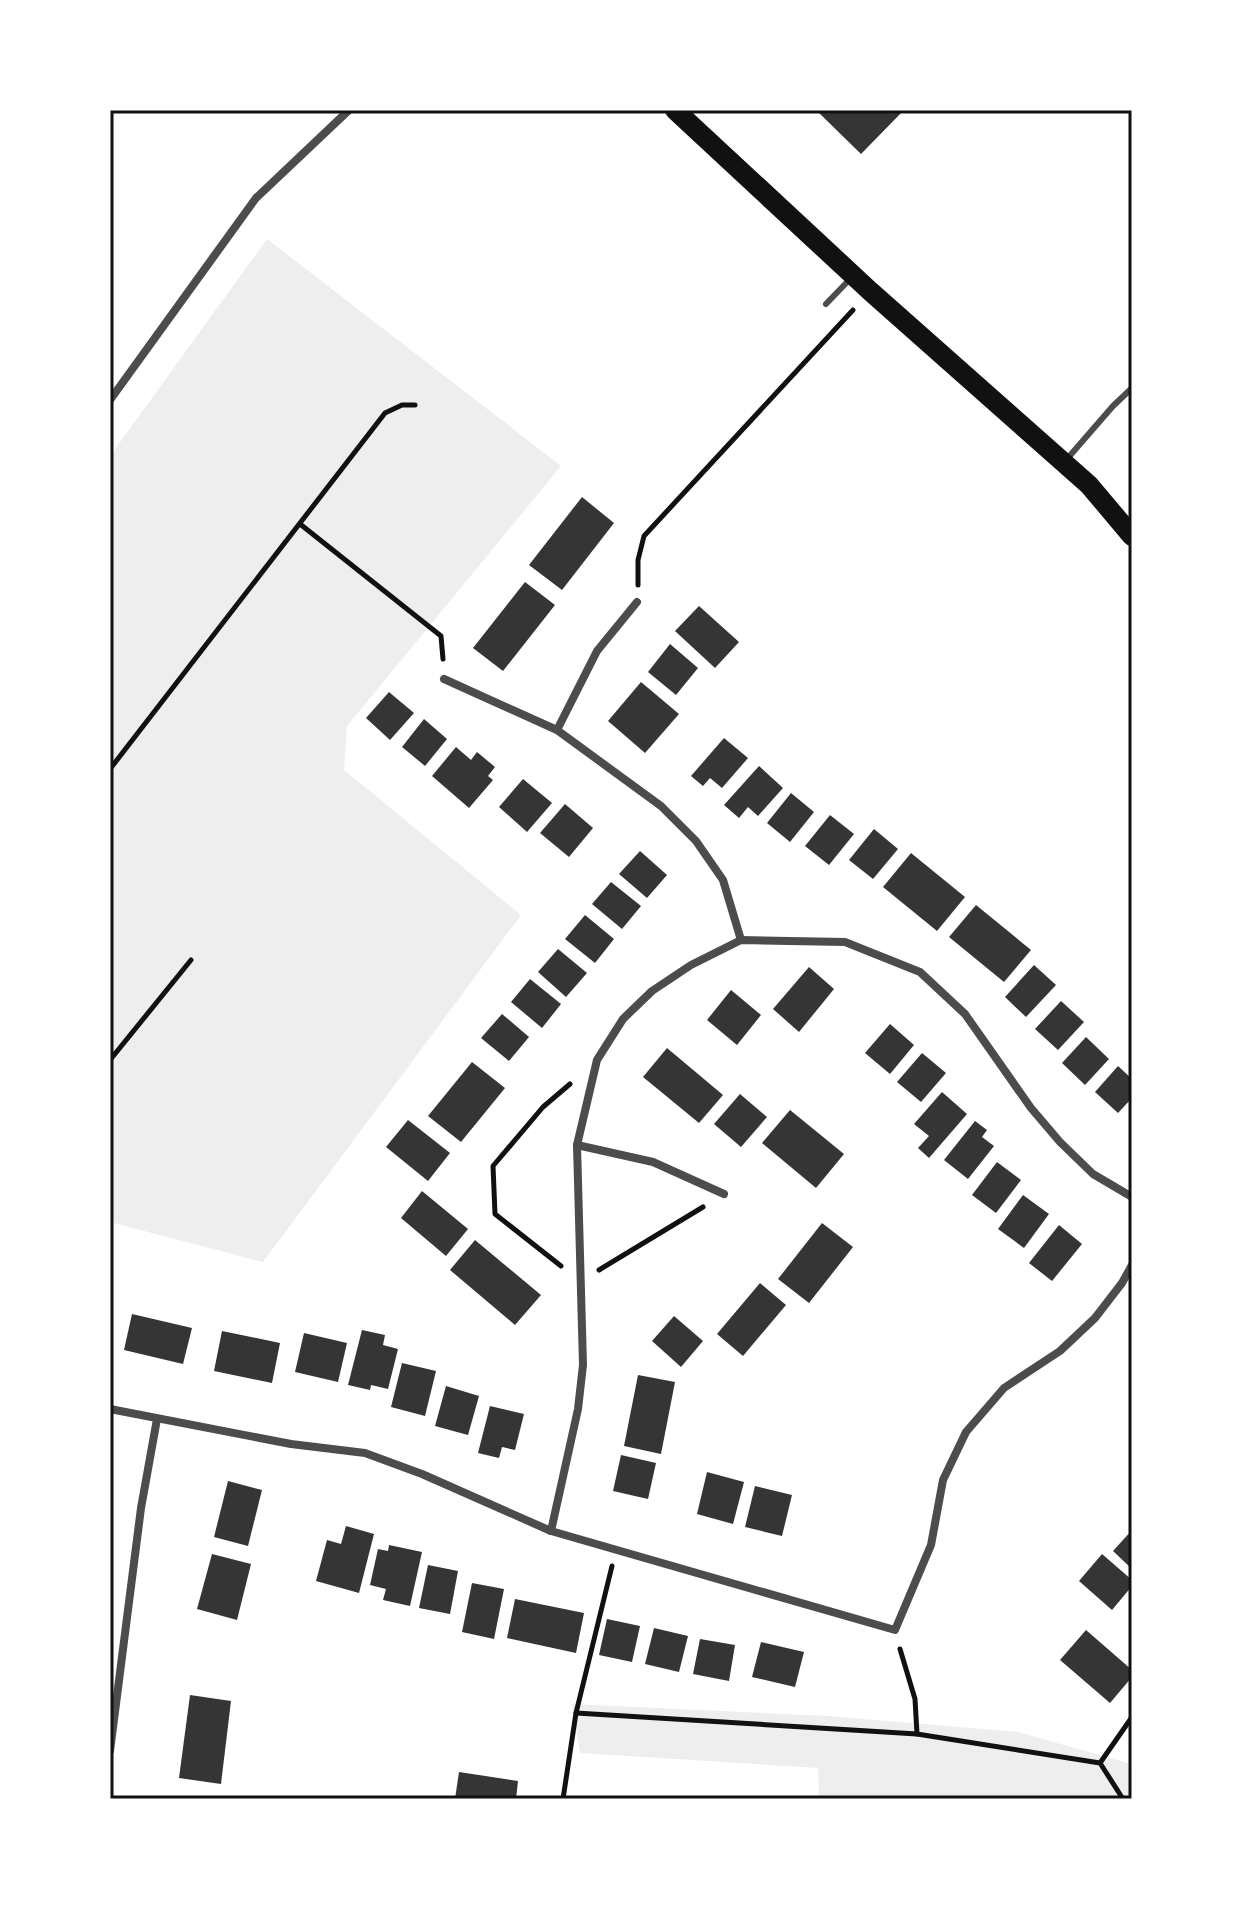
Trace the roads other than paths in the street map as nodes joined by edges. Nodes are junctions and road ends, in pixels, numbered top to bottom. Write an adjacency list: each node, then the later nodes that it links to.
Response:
1 (349, 110): 6 (street)
2 (675, 110): 3 (main road)
3 (854, 275): 4 (lane); 7 (main road)
4 (826, 304)
5 (1132, 388): 7 (lane)
6 (110, 400)
7 (1064, 462): 8 (main road)
8 (1089, 485): 9 (main road); 10 (main road)
9 (1132, 512)
10 (1132, 536)
11 (637, 602): 13 (street)
12 (444, 679): 13 (street)
13 (557, 730): 14 (street)
14 (741, 940): 15 (street); 17 (street)
15 (577, 1145): 16 (street); 21 (street)
16 (724, 1194)
17 (1132, 1197)
18 (1132, 1265): 21 (street)
19 (110, 1409): 20 (street)
20 (157, 1419): 21 (street); 22 (street)
21 (551, 1531)
22 (110, 1751)

